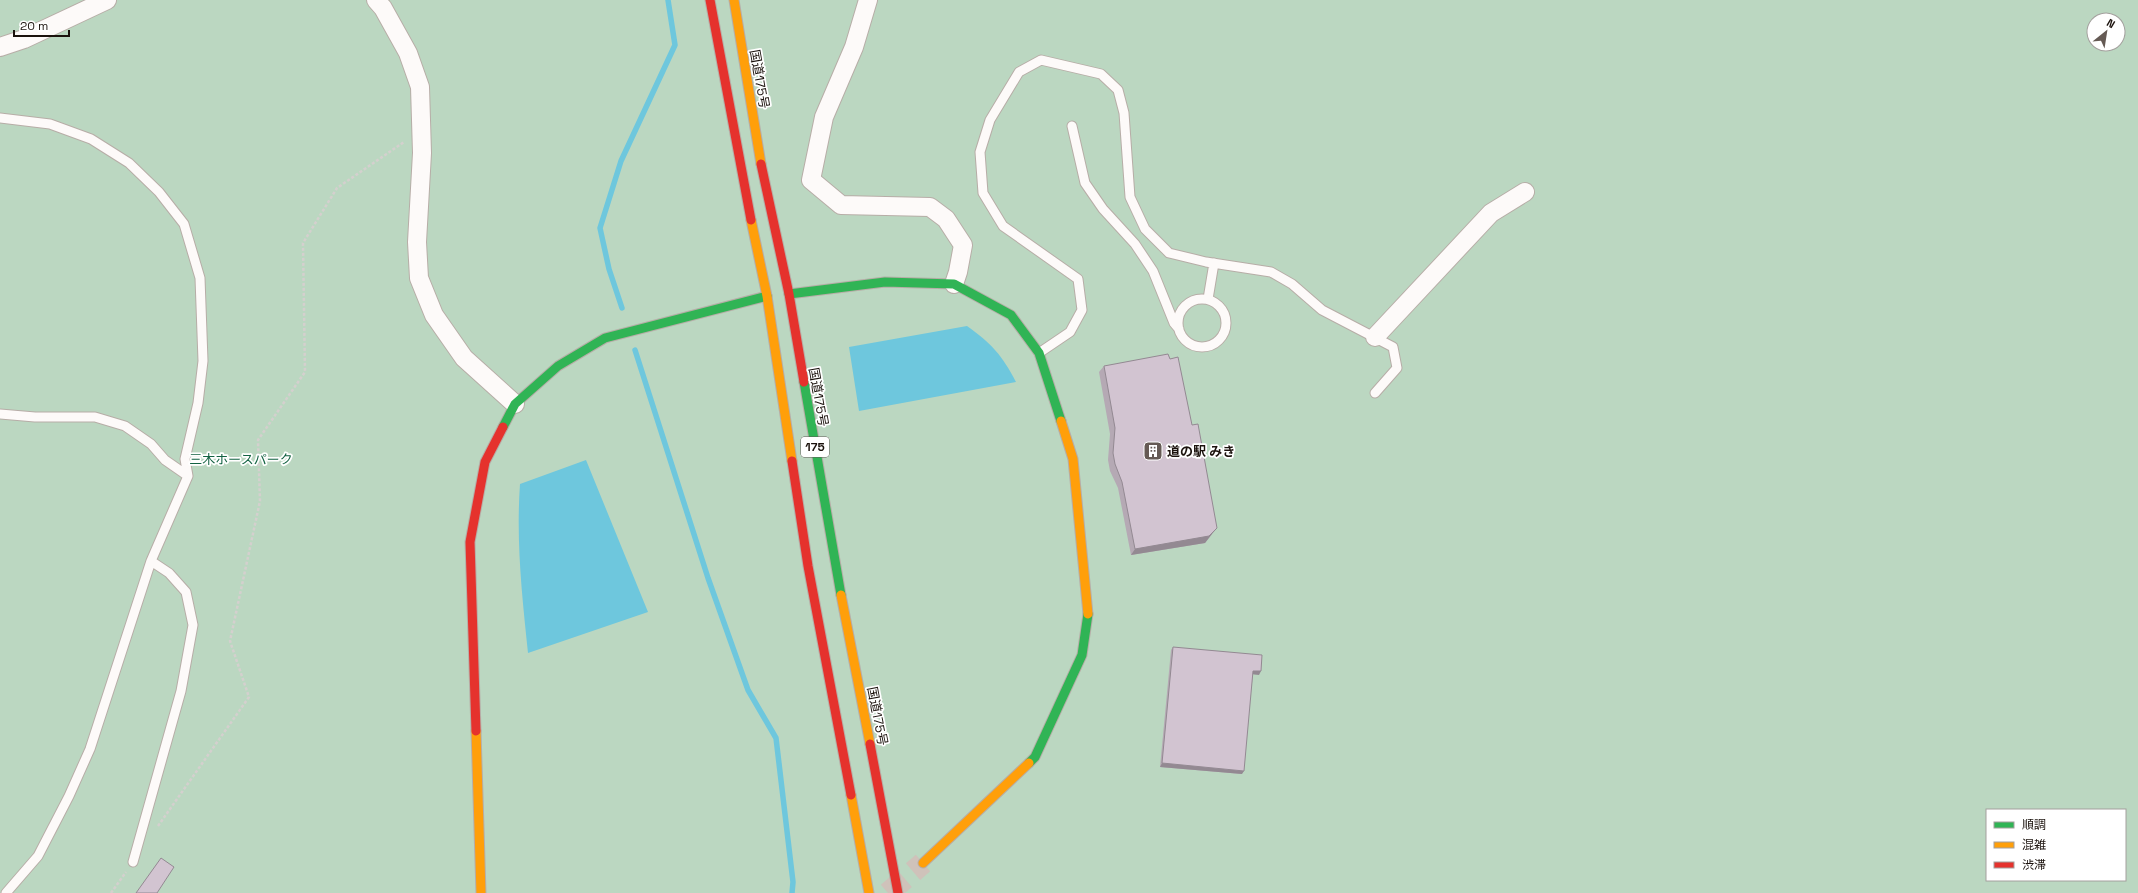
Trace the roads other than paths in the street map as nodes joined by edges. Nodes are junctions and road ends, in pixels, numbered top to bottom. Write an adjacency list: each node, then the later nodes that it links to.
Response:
1 (107, 0): 6 (street)
2 (376, 0): 19 (street)
3 (710, 0): 13 (main road, 175)
4 (734, 0): 12 (main road, 国道175号 / 175)
5 (868, 0): 11 (street)
6 (0, 47)
7 (0, 118): 21 (lane)
8 (1072, 126): 15 (lane)
9 (1525, 192): 16 (street)
10 (1214, 263): 14 (lane); 16 (lane); 17 (lane)
11 (954, 284): 12 (main road); 17 (main road)
12 (789, 294): 28 (main road, 国道175号 / 175)
13 (767, 296): 19 (main road); 27 (main road, 175)
14 (1208, 299): 15 (lane); 15 (lane)
15 (1179, 329)
16 (1375, 337): 18 (lane)
17 (1039, 353): 24 (main road)
18 (1375, 393)
19 (515, 404): 26 (main road)
20 (0, 414): 21 (lane)
21 (188, 476): 22 (lane)
22 (152, 561): 23 (lane); 25 (lane)
23 (133, 862)
24 (923, 863)
25 (6, 893)
26 (481, 893)
27 (870, 893)
28 (898, 893)

